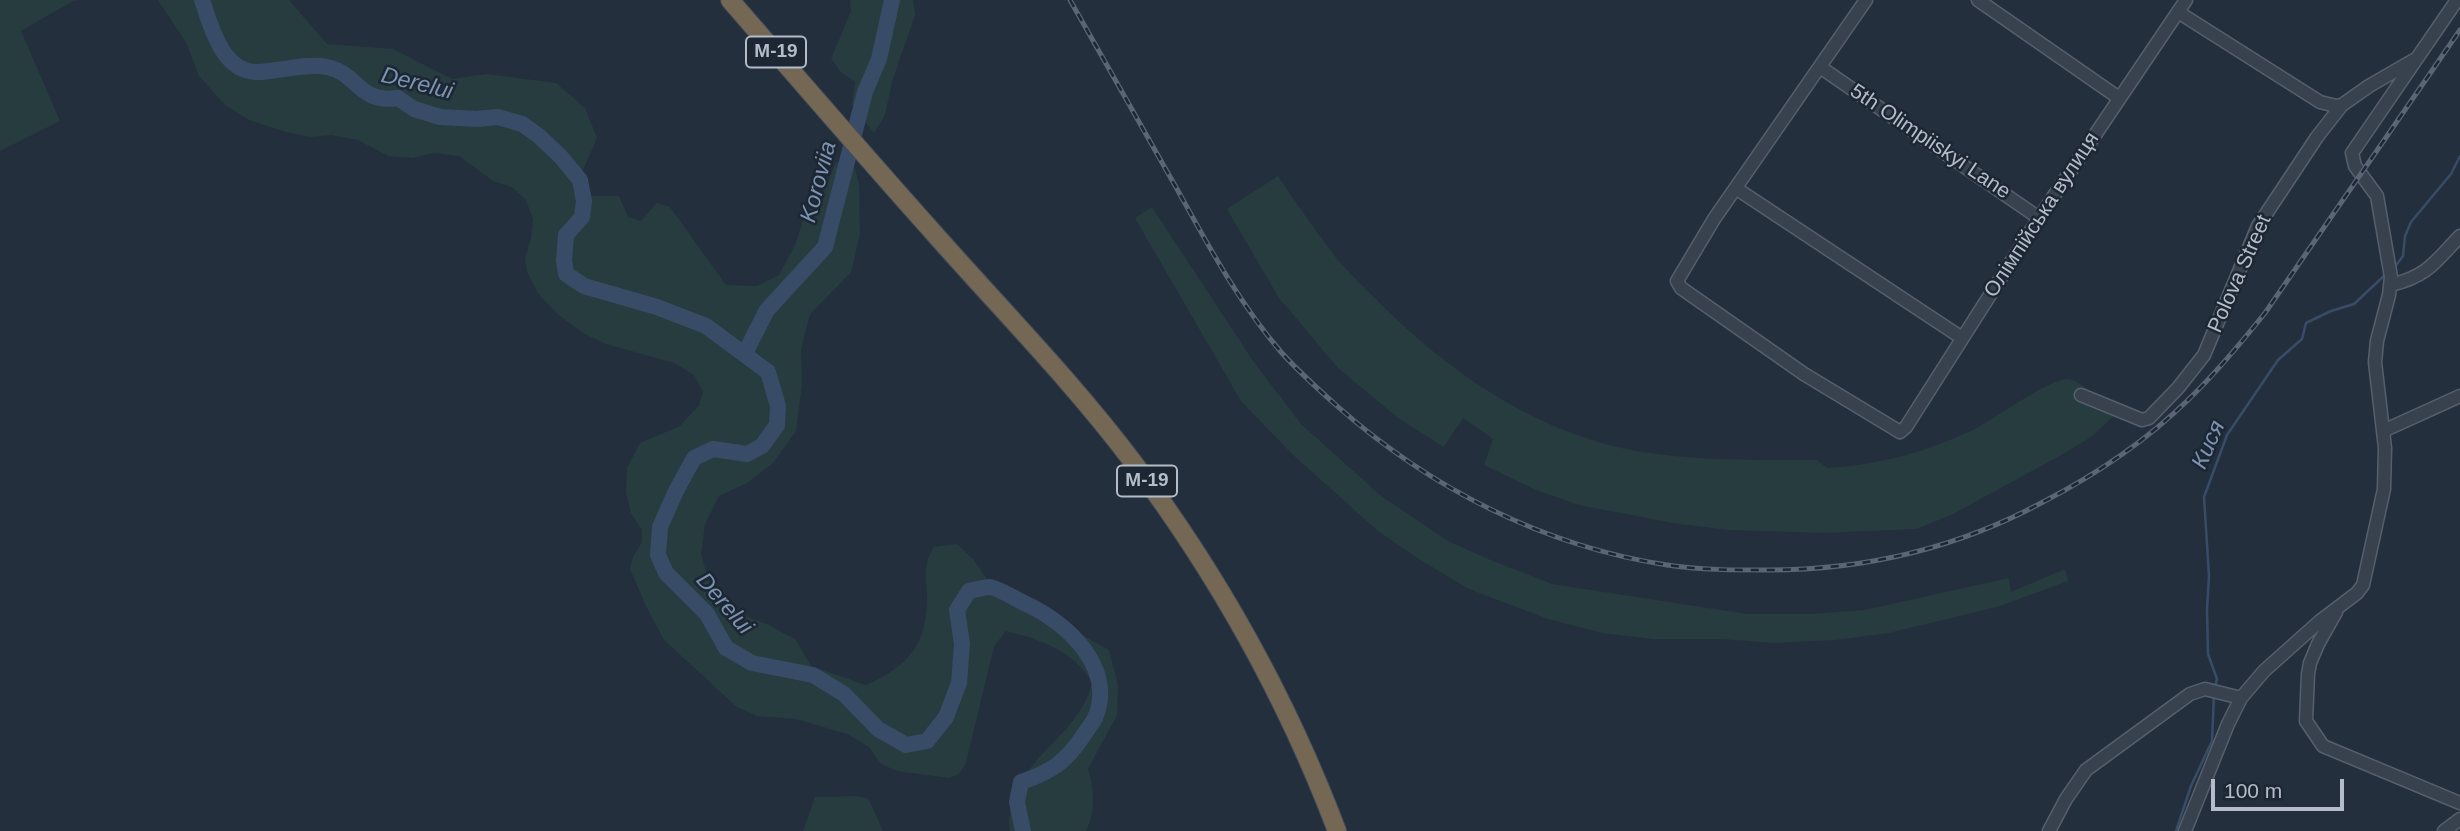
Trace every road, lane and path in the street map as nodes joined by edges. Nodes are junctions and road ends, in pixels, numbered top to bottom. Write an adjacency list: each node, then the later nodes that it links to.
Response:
1 (730, 0): 23 (highway, М-19)
2 (1866, 0): 8 (street)
3 (1978, 0): 9 (street)
4 (2186, 0): 6 (street, Олімпійська вулиця)
5 (2457, 0): 7 (street)
6 (2178, 12): 9 (street, Олімпійська вулиця); 10 (street)
7 (2417, 58): 10 (street, Polova Street); 14 (street)
8 (1820, 67): 11 (street); 12 (street, 5th Olimpiiskyi Lane)
9 (2119, 98): 12 (street, Олімпійська вулиця)
10 (2342, 105): 16 (street, Polova Street)
11 (1737, 189): 15 (street); 15 (street, Олімпійська вулиця)
12 (2039, 218): 15 (street, Олімпійська вулиця)
13 (2460, 236): 14 (street)
14 (2391, 281): 18 (street)
15 (1962, 338)
16 (2081, 395)
17 (2460, 396): 18 (street)
18 (2383, 431): 19 (street)
19 (2341, 605): 20 (street); 21 (street)
20 (2241, 698): 24 (street); 25 (street)
21 (2460, 803)
22 (2460, 819): 26 (street)
23 (1336, 831)
24 (2049, 831)
25 (2185, 831)
26 (2444, 831)

